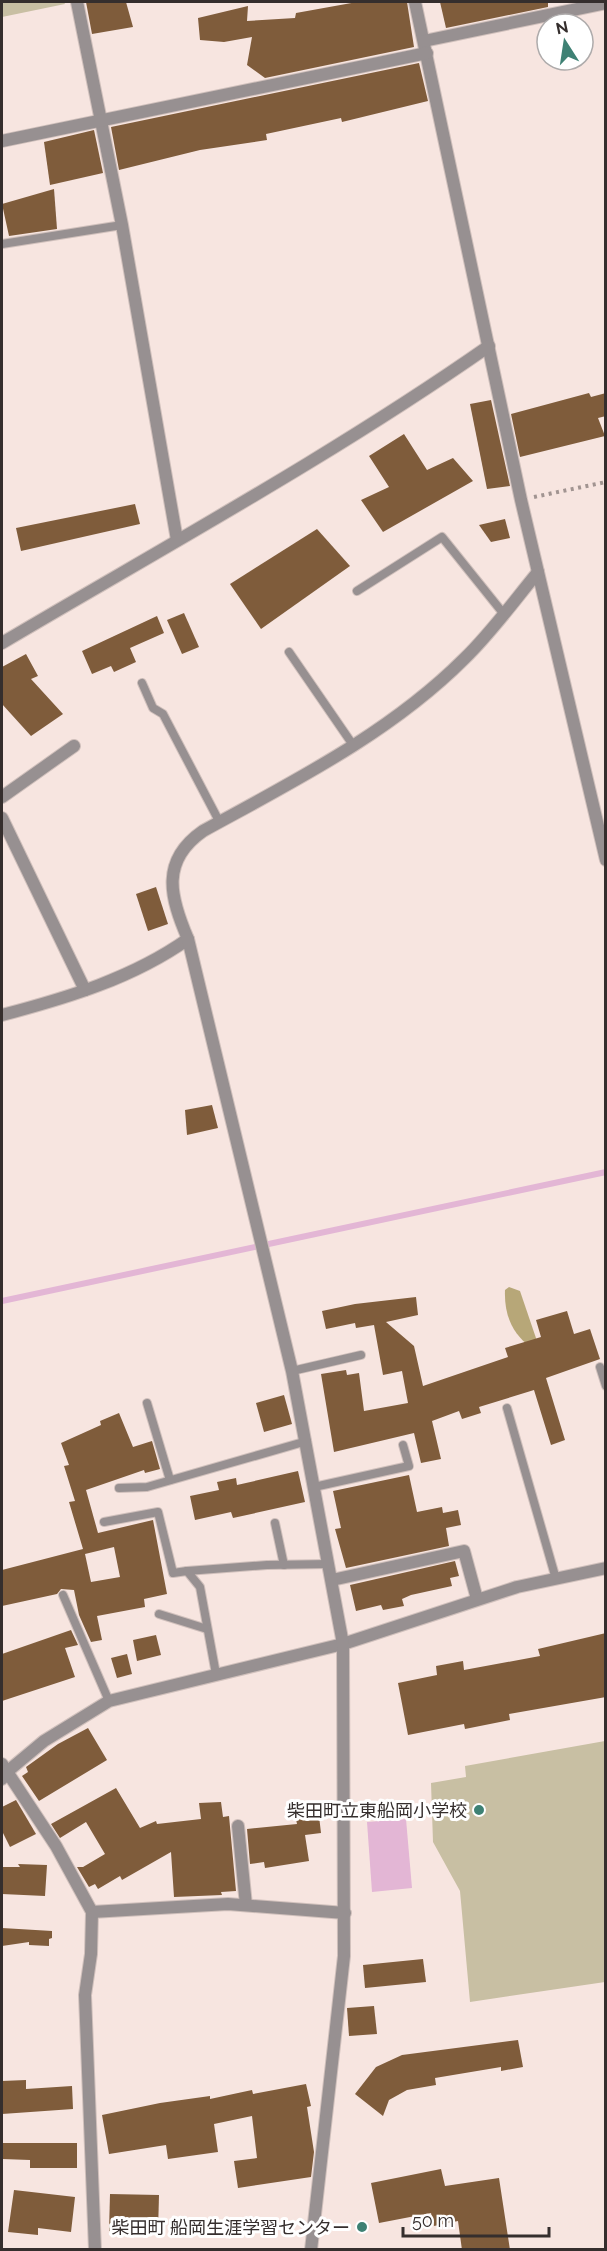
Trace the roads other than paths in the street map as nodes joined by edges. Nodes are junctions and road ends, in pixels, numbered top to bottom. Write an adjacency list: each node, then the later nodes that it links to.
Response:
1 (77, 2): 5 (street)
2 (415, 2): 4 (street)
3 (606, 3): 4 (street)
4 (426, 47): 5 (street); 9 (street)
5 (102, 119): 6 (street); 7 (street)
6 (2, 141)
7 (122, 225): 8 (lane); 10 (street)
8 (2, 244)
9 (489, 346): 10 (street); 11 (street)
10 (177, 540): 14 (street)
11 (538, 572): 13 (street); 22 (street)
12 (357, 591): 13 (lane)
13 (503, 613): 17 (street)
14 (2, 643)
15 (289, 652): 17 (lane)
16 (142, 683): 21 (lane)
17 (352, 745): 21 (street)
18 (74, 746): 19 (street)
19 (2, 797)
20 (2, 818): 24 (street)
21 (219, 821): 23 (street)
22 (606, 860)
23 (188, 939): 24 (street); 28 (street)
24 (85, 990): 25 (street)
25 (2, 1015)
26 (361, 1355): 28 (lane)
27 (600, 1367): 29 (lane)
28 (292, 1371): 32 (street)
29 (606, 1386)
30 (147, 1403): 34 (lane)
31 (507, 1408): 43 (lane)
32 (307, 1441): 34 (lane); 35 (street)
33 (403, 1444): 35 (lane)
34 (170, 1480): 36 (lane)
35 (314, 1487): 39 (street)
36 (119, 1488)
37 (104, 1522): 42 (lane)
38 (275, 1523): 40 (lane)
39 (329, 1564): 40 (lane); 44 (street)
40 (284, 1565): 42 (lane)
41 (606, 1568): 43 (street)
42 (187, 1571): 48 (lane)
43 (556, 1579): 46 (street)
44 (332, 1580): 46 (street); 49 (street)
45 (63, 1595): 51 (lane)
46 (477, 1599): 49 (street)
47 (159, 1614): 48 (lane)
48 (207, 1629): 50 (lane)
49 (343, 1644): 50 (street); 56 (street)
50 (216, 1674): 51 (street)
51 (109, 1701): 52 (street)
52 (4, 1771): 55 (street)
53 (238, 1826): 54 (street)
54 (246, 1905): 55 (street); 56 (street)
55 (92, 1912): 57 (street)
56 (345, 1913): 58 (street)
57 (95, 2250)
58 (311, 2250)

